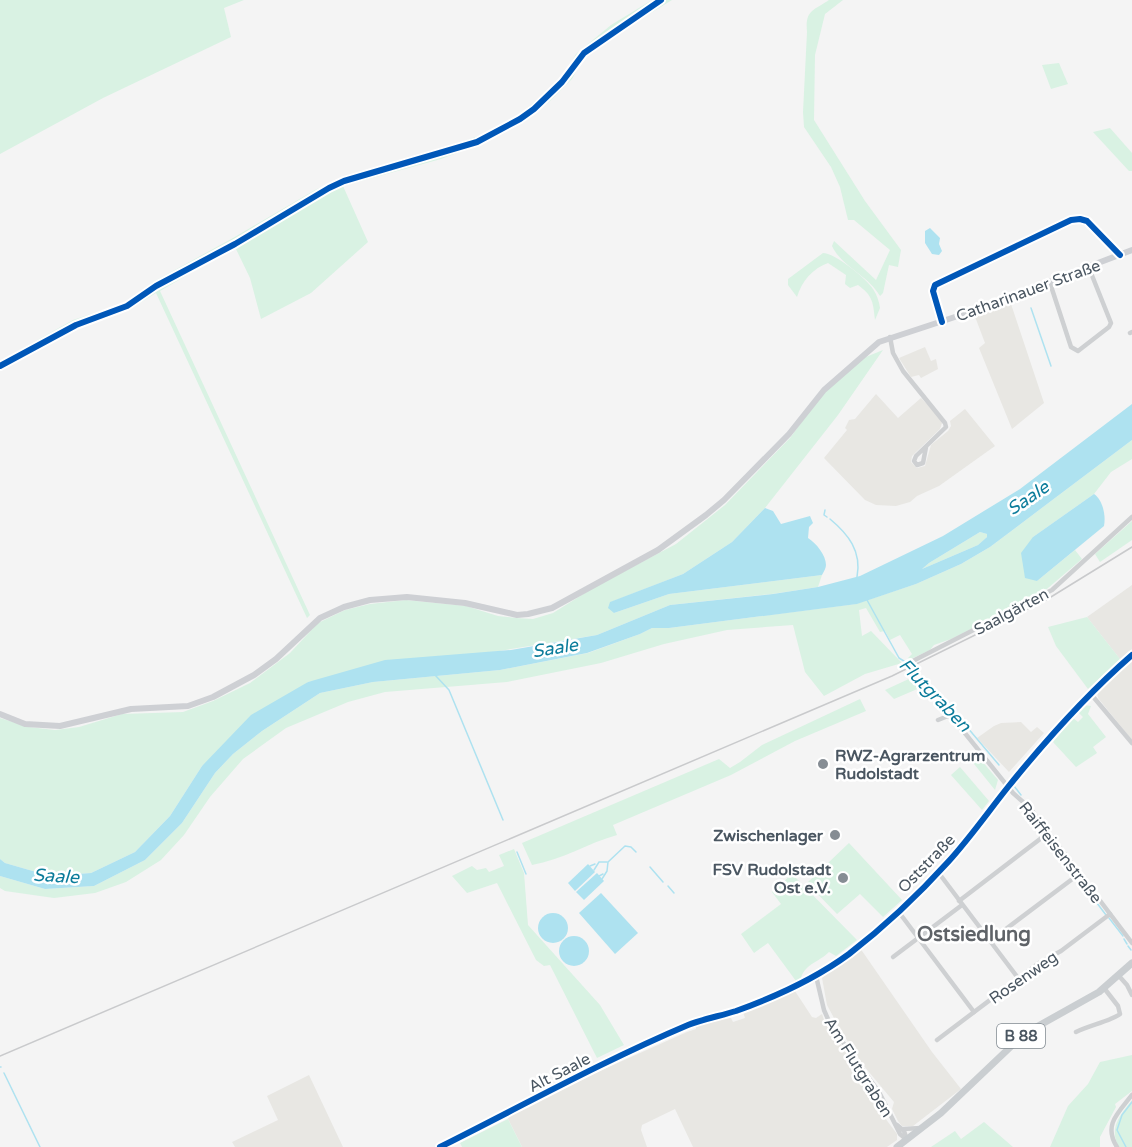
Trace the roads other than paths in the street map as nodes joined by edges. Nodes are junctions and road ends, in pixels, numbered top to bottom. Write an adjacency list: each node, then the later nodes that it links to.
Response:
1 (1132, 250): 2 (main road, Catharinauer Straße)
2 (1120, 255): 3 (main road, Catharinauer Straße); 5 (street)
3 (1089, 268): 4 (main road, Catharinauer Straße); 4 (street)
4 (1050, 283): 5 (main road, Catharinauer Straße)
5 (942, 322): 6 (main road, Catharinauer Straße)
6 (890, 337): 7 (street); 12 (main road, Catharinauer Straße)
7 (926, 447)
8 (1132, 517): 10 (street, Saalgärten)
9 (1132, 656): 11 (main road, Oststraße)
10 (907, 664)
11 (1090, 693): 14 (street); 15 (main road, Oststraße)
12 (0, 714)
13 (938, 720): 15 (street, Raiffeisenstraße)
14 (1132, 742)
15 (1008, 786): 16 (street, Raiffeisenstraße); 17 (main road, Oststraße)
16 (1048, 833): 18 (street, Raiffeisenstraße); 19 (street)
17 (938, 872): 19 (street); 20 (main road, Oststraße)
18 (1079, 874): 21 (street, Raiffeisenstraße); 23 (street)
19 (961, 903): 22 (street); 23 (street)
20 (898, 911): 22 (street); 28 (main road, Oststraße)
21 (1110, 914): 24 (street, Raiffeisenstraße); 29 (street, Rosenweg)
22 (918, 937): 25 (street); 32 (street)
23 (990, 941): 29 (street)
24 (1132, 943)
25 (893, 957)
26 (1132, 963): 27 (main road, B 88)
27 (1119, 975): 30 (main road, B 88); 31 (street)
28 (816, 976): 33 (main road, Oststraße); 37 (street, Am Flutgraben)
29 (1018, 978): 32 (street, Rosenweg)
30 (1104, 988): 34 (street); 38 (main road, B 88)
31 (1132, 995)
32 (974, 1012): 35 (street, Rosenweg)
33 (690, 1024): 41 (main road, Alt Saale)
34 (1076, 1032)
35 (937, 1040)
36 (1132, 1095): 43 (street)
37 (895, 1124): 39 (street, Am Flutgraben); 40 (street, Am Flutgraben)
38 (923, 1127): 39 (street, Am Flutgraben); 40 (main road, B 88)
39 (903, 1130): 40 (street, Am Flutgraben)
40 (907, 1140): 42 (main road, B 88)
41 (440, 1147)
42 (897, 1147)
43 (1116, 1147)

